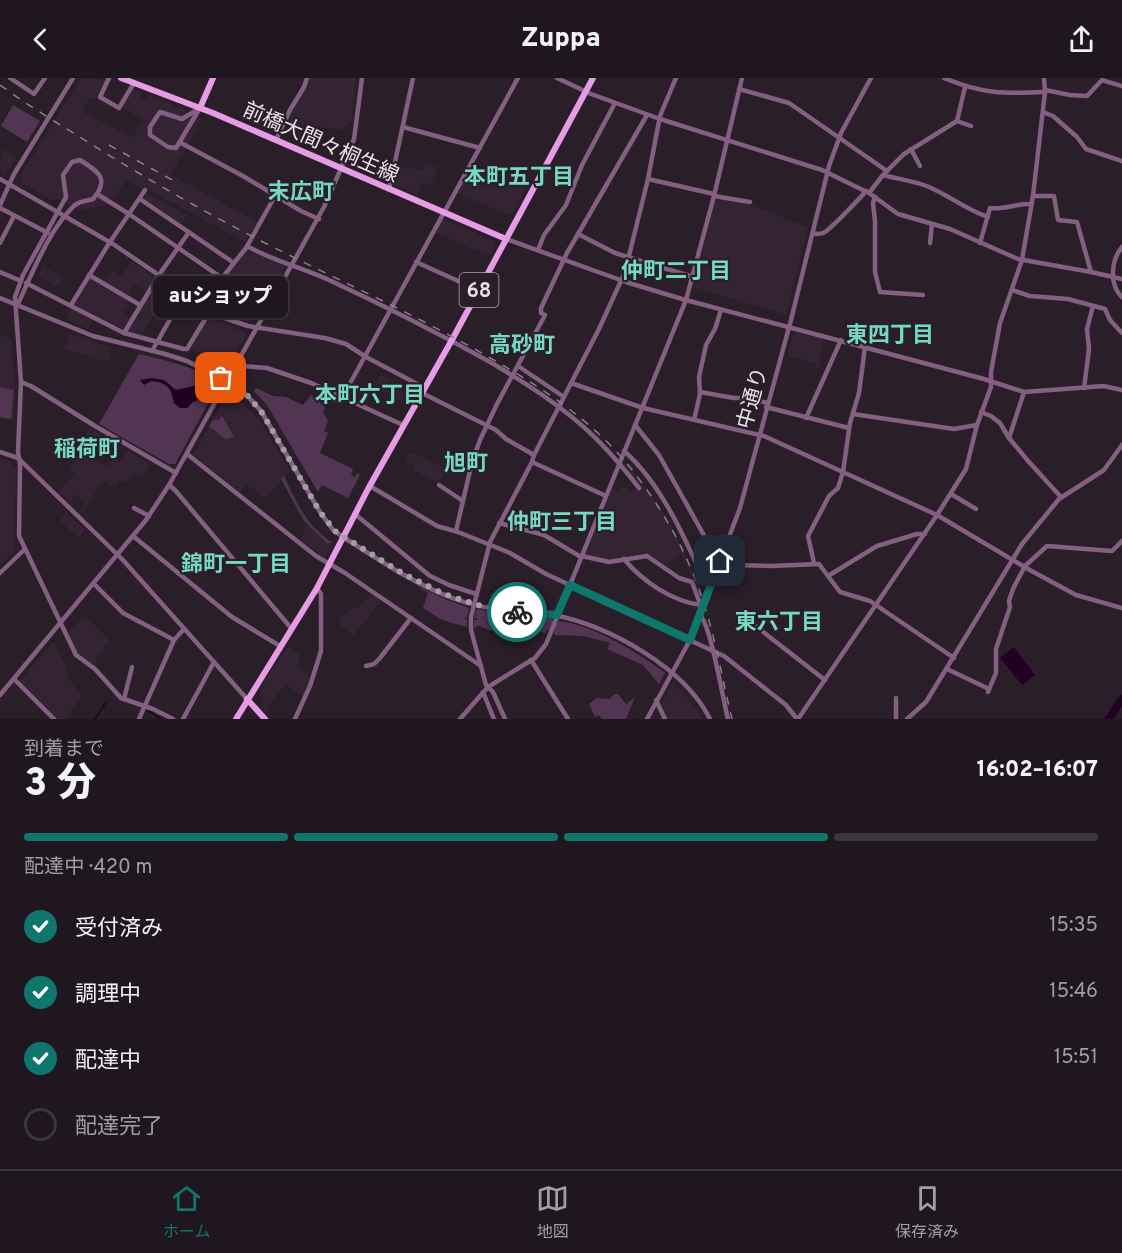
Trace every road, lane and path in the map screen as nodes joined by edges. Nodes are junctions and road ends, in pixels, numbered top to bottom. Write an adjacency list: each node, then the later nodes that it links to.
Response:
1 (10, 78): 2 (street)
2 (45, 78)
3 (73, 78): 46 (street)
4 (109, 78): 19 (street)
5 (121, 78): 19 (main road, 前橋大間々桐生線)
6 (213, 78): 26 (main road)
7 (307, 78): 35 (street)
8 (362, 78): 41 (street)
9 (413, 78): 32 (street)
10 (518, 78): 37 (street)
11 (557, 78): 24 (street)
12 (593, 78): 24 (main road)
13 (676, 78): 29 (street)
14 (742, 78): 22 (street)
15 (871, 78): 33 (street, 中通り)
16 (944, 78): 21 (street)
17 (1044, 78): 23 (street)
18 (1120, 78): 20 (street)
19 (134, 83): 26 (main road, 前橋大間々桐生線)
20 (1120, 85): 23 (street)
21 (965, 87): 23 (street); 30 (street)
22 (739, 90): 33 (street); 34 (street)
23 (1045, 91): 27 (street)
24 (585, 92): 25 (street); 71 (main road)
25 (615, 103): 28 (street); 79 (street)
26 (200, 108): 35 (main road, 前橋大間々桐生線); 36 (street); 36 (street)
27 (1043, 112): 39 (street); 53 (street)
28 (647, 115): 29 (street); 70 (street)
29 (660, 119): 34 (street); 45 (street)
30 (957, 120): 31 (street); 38 (street)
31 (970, 126)
32 (403, 127): 37 (street); 48 (street)
33 (840, 137): 42 (street, 中通り); 43 (street)
34 (728, 139): 42 (street); 51 (street)
35 (276, 140): 41 (main road, 前橋大間々桐生線)
36 (181, 143): 52 (street)
37 (480, 148): 60 (street)
38 (912, 149): 40 (street); 43 (street)
39 (1122, 161)
40 (920, 166)
41 (342, 169): 48 (main road, 前橋大間々桐生線); 65 (street)
42 (828, 172): 49 (street); 68 (street, 中通り)
43 (885, 173): 49 (street); 64 (street)
44 (0, 179): 46 (street)
45 (648, 179): 51 (street); 80 (street)
46 (10, 184): 58 (street); 59 (street)
47 (145, 190): 55 (street)
48 (389, 190): 60 (main road, 前橋大間々桐生線)
49 (867, 192): 54 (street); 68 (street)
50 (97, 194): 59 (street); 61 (street); 63 (street)
51 (714, 195): 56 (street); 90 (street)
52 (275, 196): 65 (street); 76 (street)
53 (1033, 196): 57 (street); 87 (street)
54 (875, 197): 66 (street); 99 (street)
55 (140, 199): 61 (street); 67 (street)
56 (750, 202)
57 (1032, 204): 64 (street); 82 (street)
58 (0, 207): 62 (street)
59 (58, 212): 63 (street); 69 (street)
60 (444, 213): 71 (main road, 前橋大間々桐生線); 83 (street)
61 (129, 214): 72 (street); 78 (street)
62 (14, 216): 69 (street); 73 (street)
63 (66, 216): 69 (street); 72 (street)
64 (988, 217): 75 (street)
65 (319, 219): 85 (street)
66 (932, 224): 74 (street); 75 (street)
67 (189, 232): 78 (street); 84 (street)
68 (813, 233): 112 (street, 中通り)
69 (50, 234): 95 (street)
70 (578, 234): 80 (street); 81 (street)
71 (506, 239): 79 (street); 96 (main road, 68)
72 (110, 242): 88 (street); 89 (street)
73 (0, 243)
74 (930, 243)
75 (980, 243): 82 (street)
76 (247, 246): 84 (street); 85 (street)
77 (1122, 247): 91 (street)
78 (178, 248): 89 (street); 92 (street)
79 (538, 250): 81 (street)
80 (629, 257): 90 (street); 94 (street)
81 (564, 258): 94 (street); 122 (street)
82 (1022, 260): 87 (street); 97 (street)
83 (417, 261): 96 (street); 108 (street)
84 (234, 263): 92 (street)
85 (292, 265): 108 (street); 111 (street)
86 (0, 272): 95 (street)
87 (1091, 272): 91 (street)
88 (89, 275): 103 (street); 104 (street)
89 (159, 275): 98 (street); 104 (street)
90 (693, 277): 102 (street)
91 (1113, 277): 93 (street); 100 (street)
92 (222, 278): 105 (street)
93 (1122, 279)
94 (622, 280): 102 (street); 127 (street)
95 (23, 282): 103 (street); 106 (street)
96 (478, 290): 115 (main road, 68)
97 (1012, 290): 107 (street); 125 (street)
98 (185, 293): 105 (street); 117 (street)
99 (923, 295)
100 (1122, 297)
101 (0, 298): 106 (street)
102 (686, 300): 109 (street); 137 (street)
103 (72, 305): 113 (street)
104 (140, 305): 113 (street)
105 (201, 305): 110 (street)
106 (17, 306): 119 (street); 126 (street)
107 (1093, 306): 114 (street); 128 (street)
108 (390, 309): 115 (street); 120 (street)
109 (721, 310): 112 (street); 131 (street)
110 (210, 311): 111 (street); 117 (street)
111 (257, 327): 120 (street); 121 (street)
112 (789, 328): 116 (street); 135 (street, 中通り)
113 (124, 333): 117 (street)
114 (1122, 333)
115 (451, 340): 123 (street); 129 (main road, 68)
116 (841, 340): 118 (street); 140 (street)
117 (156, 342): 119 (street)
118 (864, 347): 125 (street); 139 (street)
119 (152, 351): 124 (street)
120 (364, 356): 129 (street); 134 (street)
121 (237, 363): 124 (street); 134 (street)
122 (518, 366): 123 (street); 133 (street)
123 (513, 376): 136 (street); 143 (street)
124 (227, 381): 152 (street); 176 (street)
125 (991, 381): 132 (street); 138 (street)
126 (21, 382): 154 (street); 158 (street)
127 (571, 383): 133 (street); 137 (street)
128 (1084, 388): 130 (street); 132 (street)
129 (423, 390): 142 (main road, 68); 143 (street)
130 (1122, 390)
131 (700, 392): 135 (street); 141 (street)
132 (1024, 392): 148 (street)
133 (564, 397): 136 (street)
134 (342, 398): 142 (street)
135 (767, 405): 140 (street); 147 (street, 中通り)
136 (559, 407): 153 (street); 156 (street)
137 (643, 408): 141 (street); 144 (street)
138 (981, 412): 145 (street); 148 (street)
139 (853, 414): 145 (street); 146 (street)
140 (806, 418): 146 (street)
141 (694, 420): 147 (street)
142 (403, 425): 161 (main road, 68)
143 (486, 425): 153 (street); 166 (street)
144 (636, 425): 150 (street); 184 (street)
145 (977, 425): 163 (street)
146 (849, 428): 157 (street)
147 (759, 434): 157 (street); 184 (street, 中通り)
148 (1009, 438): 165 (street)
149 (1122, 445): 165 (street)
150 (624, 451): 156 (street); 192 (street)
151 (0, 452): 154 (street)
152 (187, 454): 158 (street); 185 (street)
153 (534, 455): 155 (street)
154 (18, 458): 179 (street); 180 (street)
155 (532, 462): 164 (street); 172 (street)
156 (620, 463): 162 (street); 164 (street)
157 (843, 472): 170 (street); 186 (street)
158 (176, 473): 159 (street)
159 (169, 485): 171 (street); 204 (street)
160 (439, 485): 166 (street)
161 (370, 486): 169 (main road, 68); 173 (street)
162 (639, 488)
163 (951, 494): 168 (street); 170 (street)
164 (606, 496): 181 (street)
165 (1061, 497): 183 (street)
166 (464, 501): 173 (street)
167 (134, 508): 171 (street)
168 (976, 509)
169 (355, 514): 176 (main road, 68); 194 (street)
170 (938, 515): 174 (street); 183 (street)
171 (149, 516): 175 (street)
172 (499, 523): 178 (street); 181 (street)
173 (456, 531): 178 (street)
174 (925, 534): 189 (street); 197 (street)
175 (133, 536): 180 (street); 208 (street)
176 (343, 537): 185 (main road, 68); 195 (street)
177 (1122, 541): 187 (street)
178 (489, 545): 191 (street); 194 (street)
179 (24, 549): 188 (street); 203 (street)
180 (117, 554): 190 (street); 205 (street)
181 (581, 557): 182 (street); 191 (street)
182 (624, 559): 196 (street); 196 (street)
183 (1012, 559): 187 (street); 210 (street)
184 (720, 561): 186 (street); 192 (street, 中通り)
185 (330, 563): 193 (main road, 68); 201 (street)
186 (814, 563): 189 (street)
187 (1025, 566): 198 (street); 216 (street)
188 (0, 573)
189 (828, 576): 197 (street)
190 (94, 584): 203 (street); 206 (street)
191 (570, 585): 202 (street); 207 (street)
192 (711, 587): 196 (street, 中通り)
193 (317, 588): 204 (main road, 68); 236 (street)
194 (476, 594): 195 (street)
195 (474, 604): 202 (street); 214 (street)
196 (702, 606): 200 (street, 中通り)
197 (877, 606): 210 (street); 219 (street)
198 (1122, 608)
199 (740, 614): 219 (street)
200 (700, 615): 207 (street, 中通り); 209 (street)
201 (411, 618): 213 (street); 214 (street)
202 (556, 618): 211 (street); 217 (street)
203 (61, 623): 218 (street); 225 (street)
204 (291, 628): 208 (main road, 68)
205 (184, 629): 206 (street); 212 (street)
206 (174, 640): 229 (street)
207 (690, 640): 209 (street); 217 (street, 中通り)
208 (280, 646): 226 (main road, 68)
209 (712, 650): 244 (street); 245 (street)
210 (954, 658): 216 (street)
211 (531, 660): 220 (street); 240 (street)
212 (214, 662): 226 (street); 233 (street)
213 (366, 666)
214 (481, 666): 220 (street)
215 (132, 667): 225 (street)
216 (946, 669): 228 (street)
217 (672, 672): 227 (street, 中通り); 243 (street)
218 (14, 679): 222 (street); 230 (street)
219 (825, 680): 245 (street)
220 (488, 687): 221 (street); 239 (street)
221 (483, 692): 237 (street); 238 (street)
222 (0, 695)
223 (896, 698): 246 (street)
224 (921, 698): 228 (street)
225 (124, 699): 229 (street)
226 (247, 699): 234 (main road, 68); 235 (main road)
227 (656, 700): 241 (street, 中通り); 242 (street)
228 (926, 702): 247 (street)
229 (144, 706): 231 (street); 232 (street)
230 (54, 719)
231 (139, 719)
232 (173, 719)
233 (183, 719)
234 (236, 719)
235 (265, 719)
236 (295, 719)
237 (460, 719)
238 (494, 719)
239 (505, 719)
240 (568, 719)
241 (647, 719)
242 (665, 719)
243 (710, 719)
244 (728, 719)
245 (798, 719)
246 (896, 719)
247 (907, 719)

